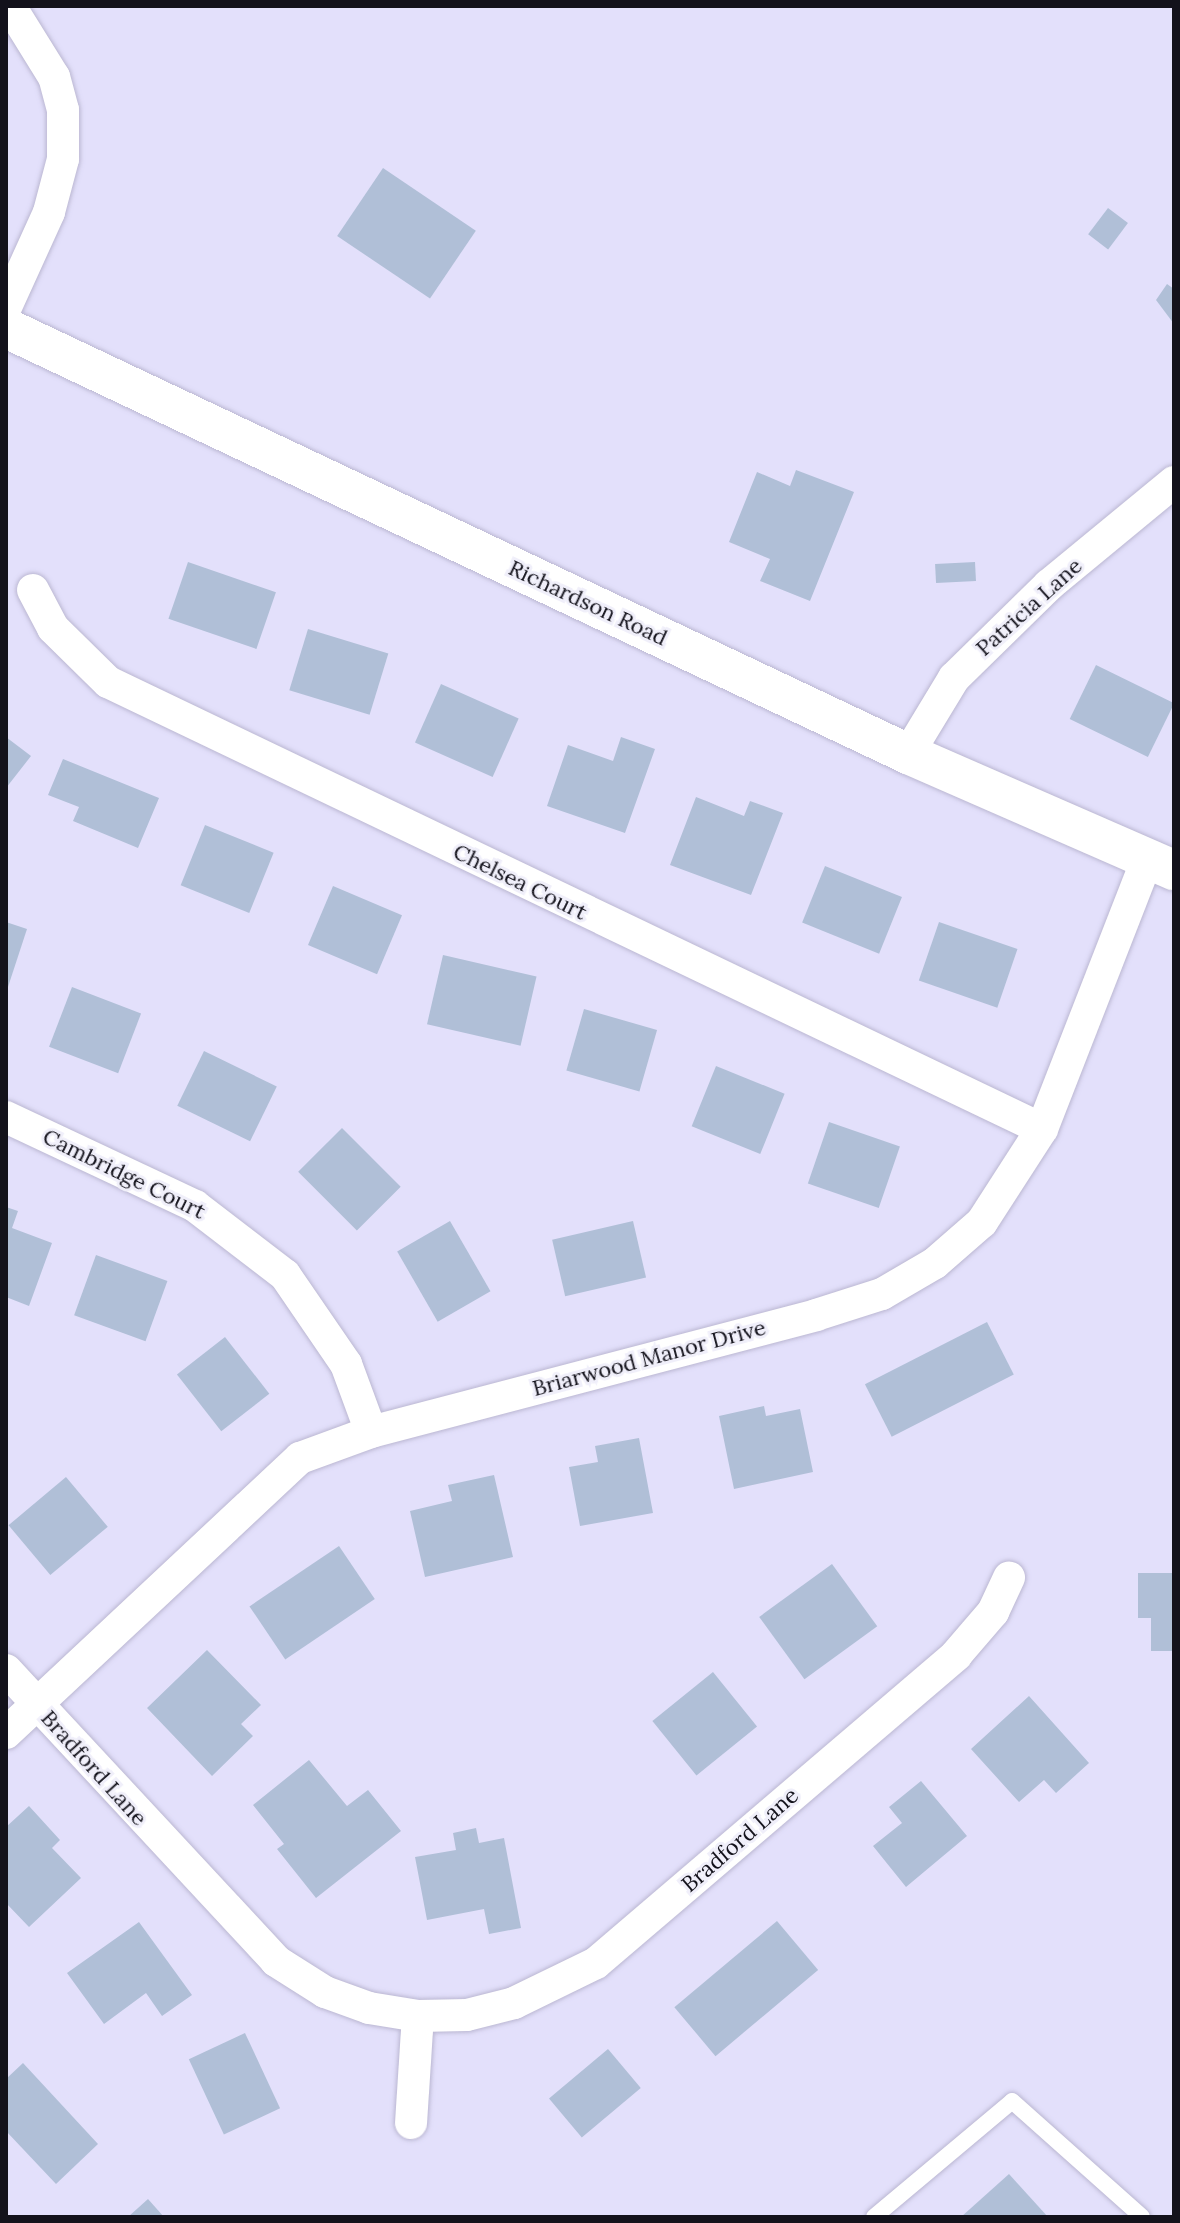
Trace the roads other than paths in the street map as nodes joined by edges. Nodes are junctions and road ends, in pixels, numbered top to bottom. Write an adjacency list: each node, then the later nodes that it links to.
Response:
1 (10, 6): 2 (street)
2 (6, 307)
3 (6, 328): 6 (street, Richardson Road)
4 (1174, 482): 6 (street, Patricia Lane)
5 (33, 590): 9 (street, Chelsea Court)
6 (908, 754): 7 (street, Richardson Road)
7 (1160, 865): 9 (street, Briarwood Manor Drive)
8 (6, 1117): 10 (street, Cambridge Court)
9 (1042, 1129): 10 (street, Briarwood Manor Drive)
10 (371, 1432): 13 (street, Briarwood Manor Drive)
11 (1009, 1578): 15 (street, Bradford Lane)
12 (6, 1670): 13 (street, Bradford Lane)
13 (38, 1705): 14 (street, Briarwood Manor Drive); 15 (street, Bradford Lane)
14 (6, 1733)
15 (418, 2016): 16 (street)
16 (411, 2123)
17 (874, 2217): 18 (lane)
18 (1142, 2217)

